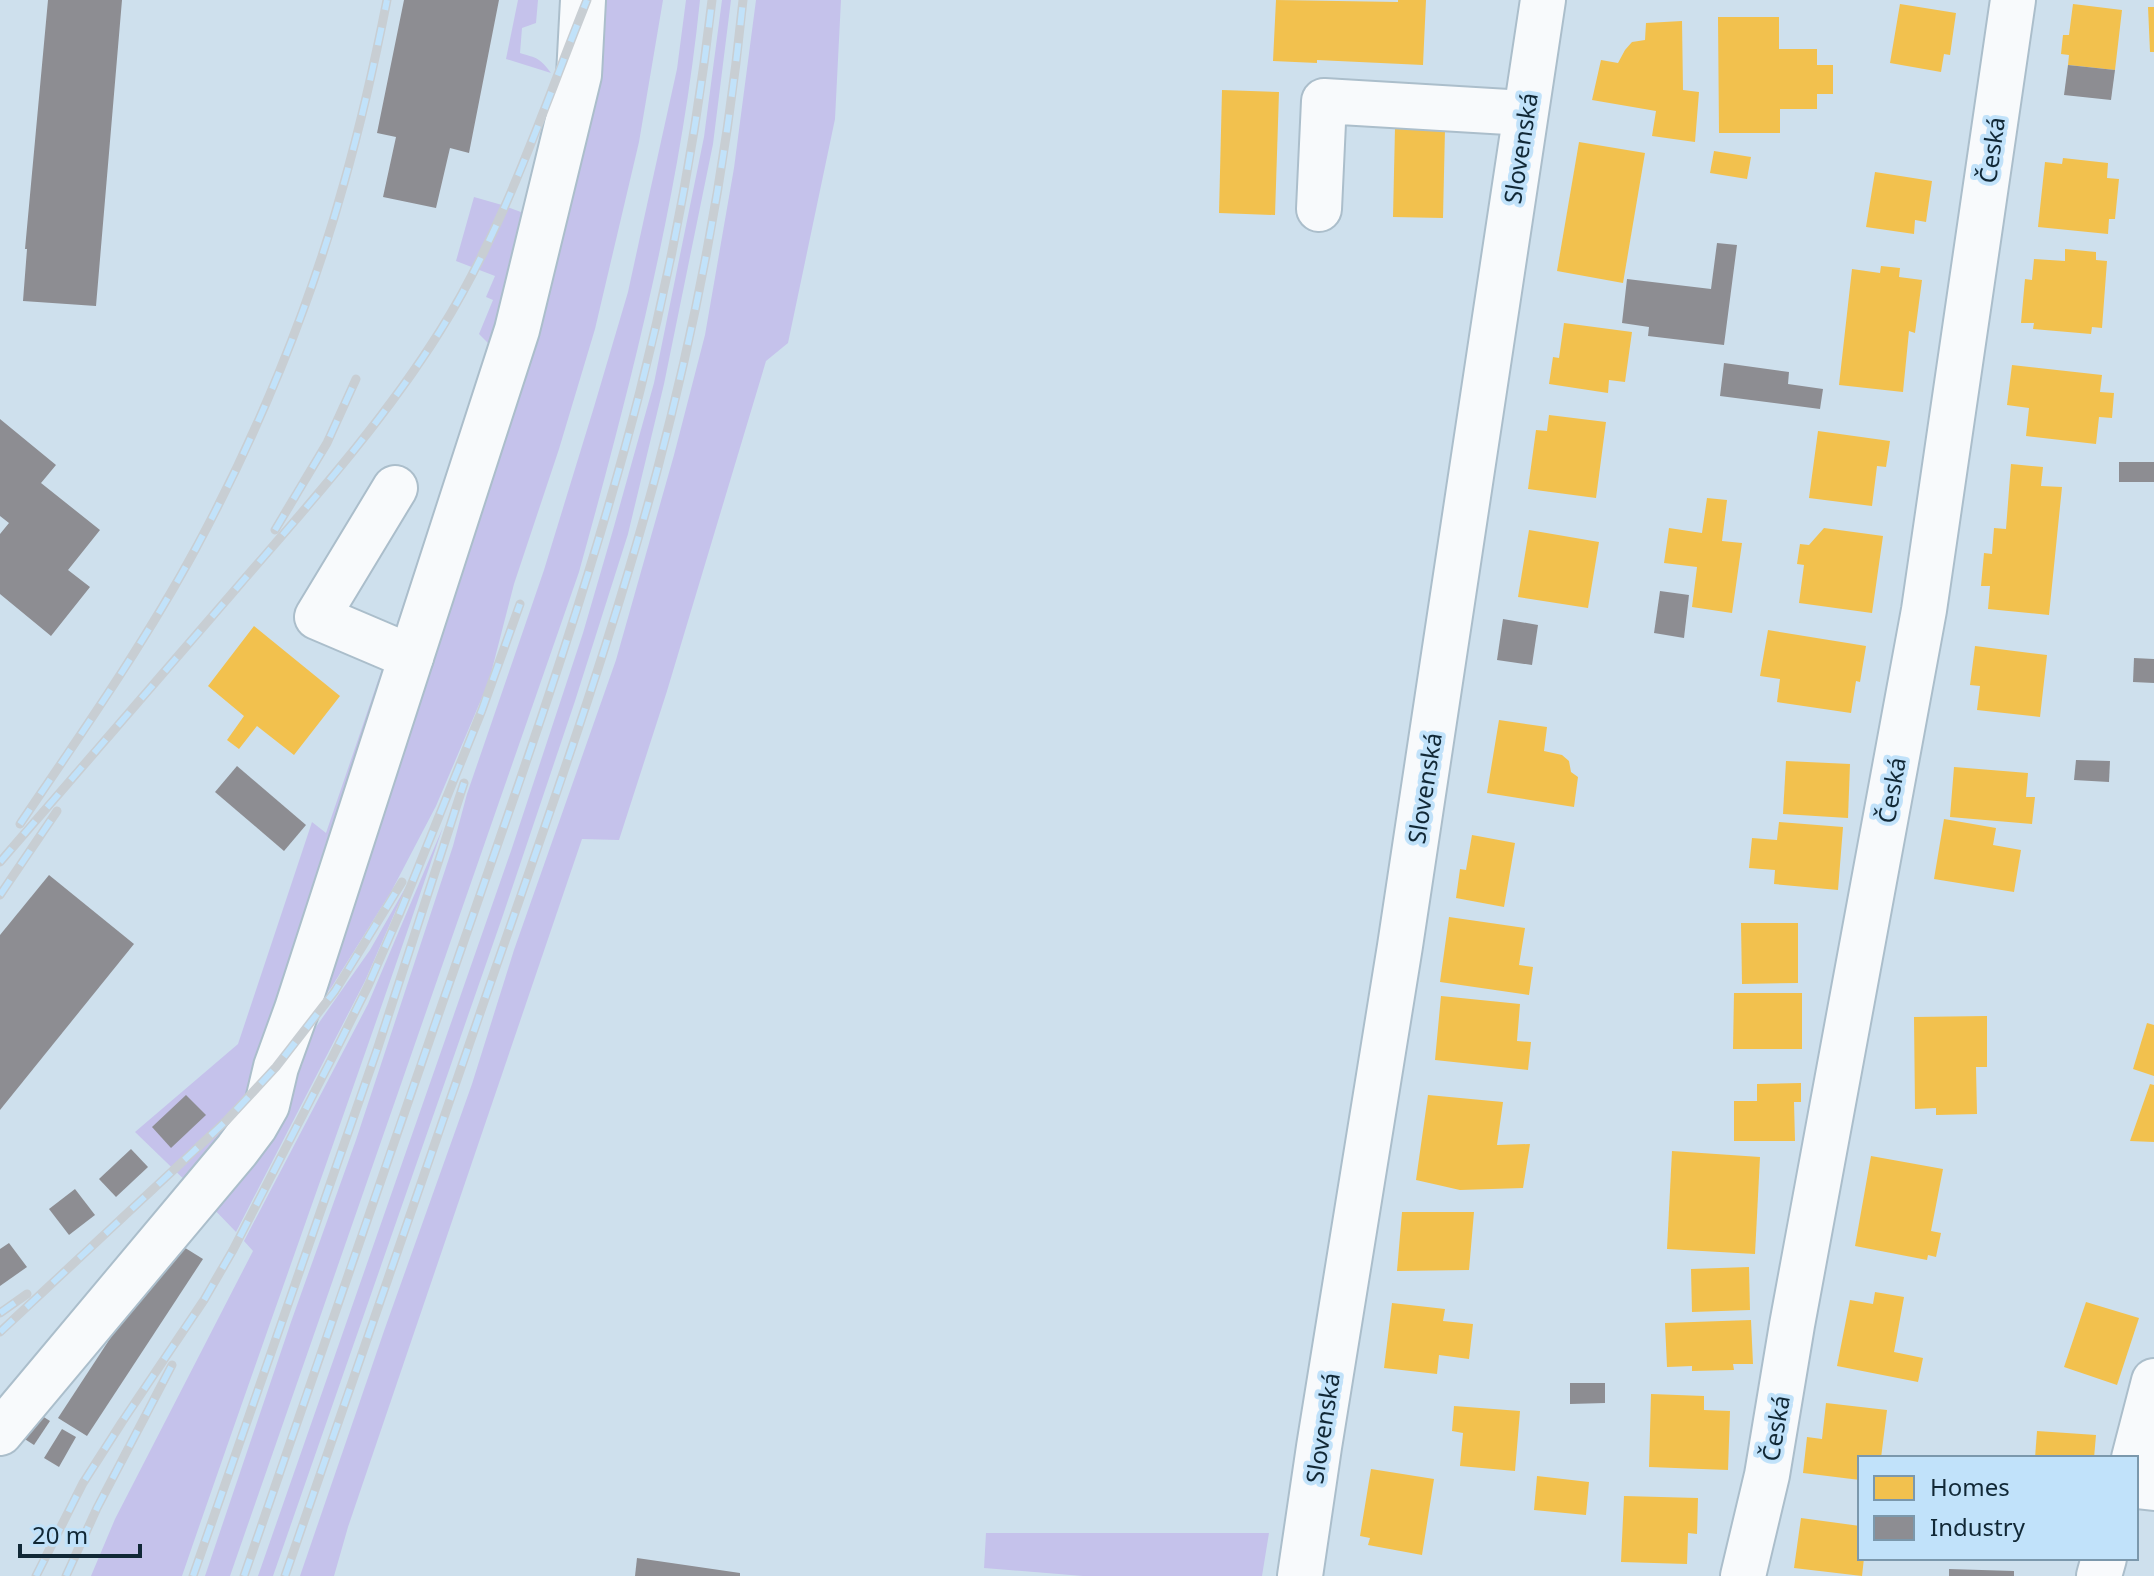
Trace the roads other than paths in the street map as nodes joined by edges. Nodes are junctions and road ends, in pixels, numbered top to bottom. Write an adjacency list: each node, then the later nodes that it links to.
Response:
1 (583, 0): 7 (street)
2 (1543, 0): 4 (street, Slovenská)
3 (2013, 0): 12 (street, Česká)
4 (1525, 113): 5 (street); 11 (street, Slovenská)
5 (1319, 209)
6 (395, 488): 7 (street)
7 (411, 657): 9 (street)
8 (2154, 1381): 10 (street)
9 (0, 1433)
10 (2135, 1456)
11 (1300, 1576)
12 (1743, 1576)

